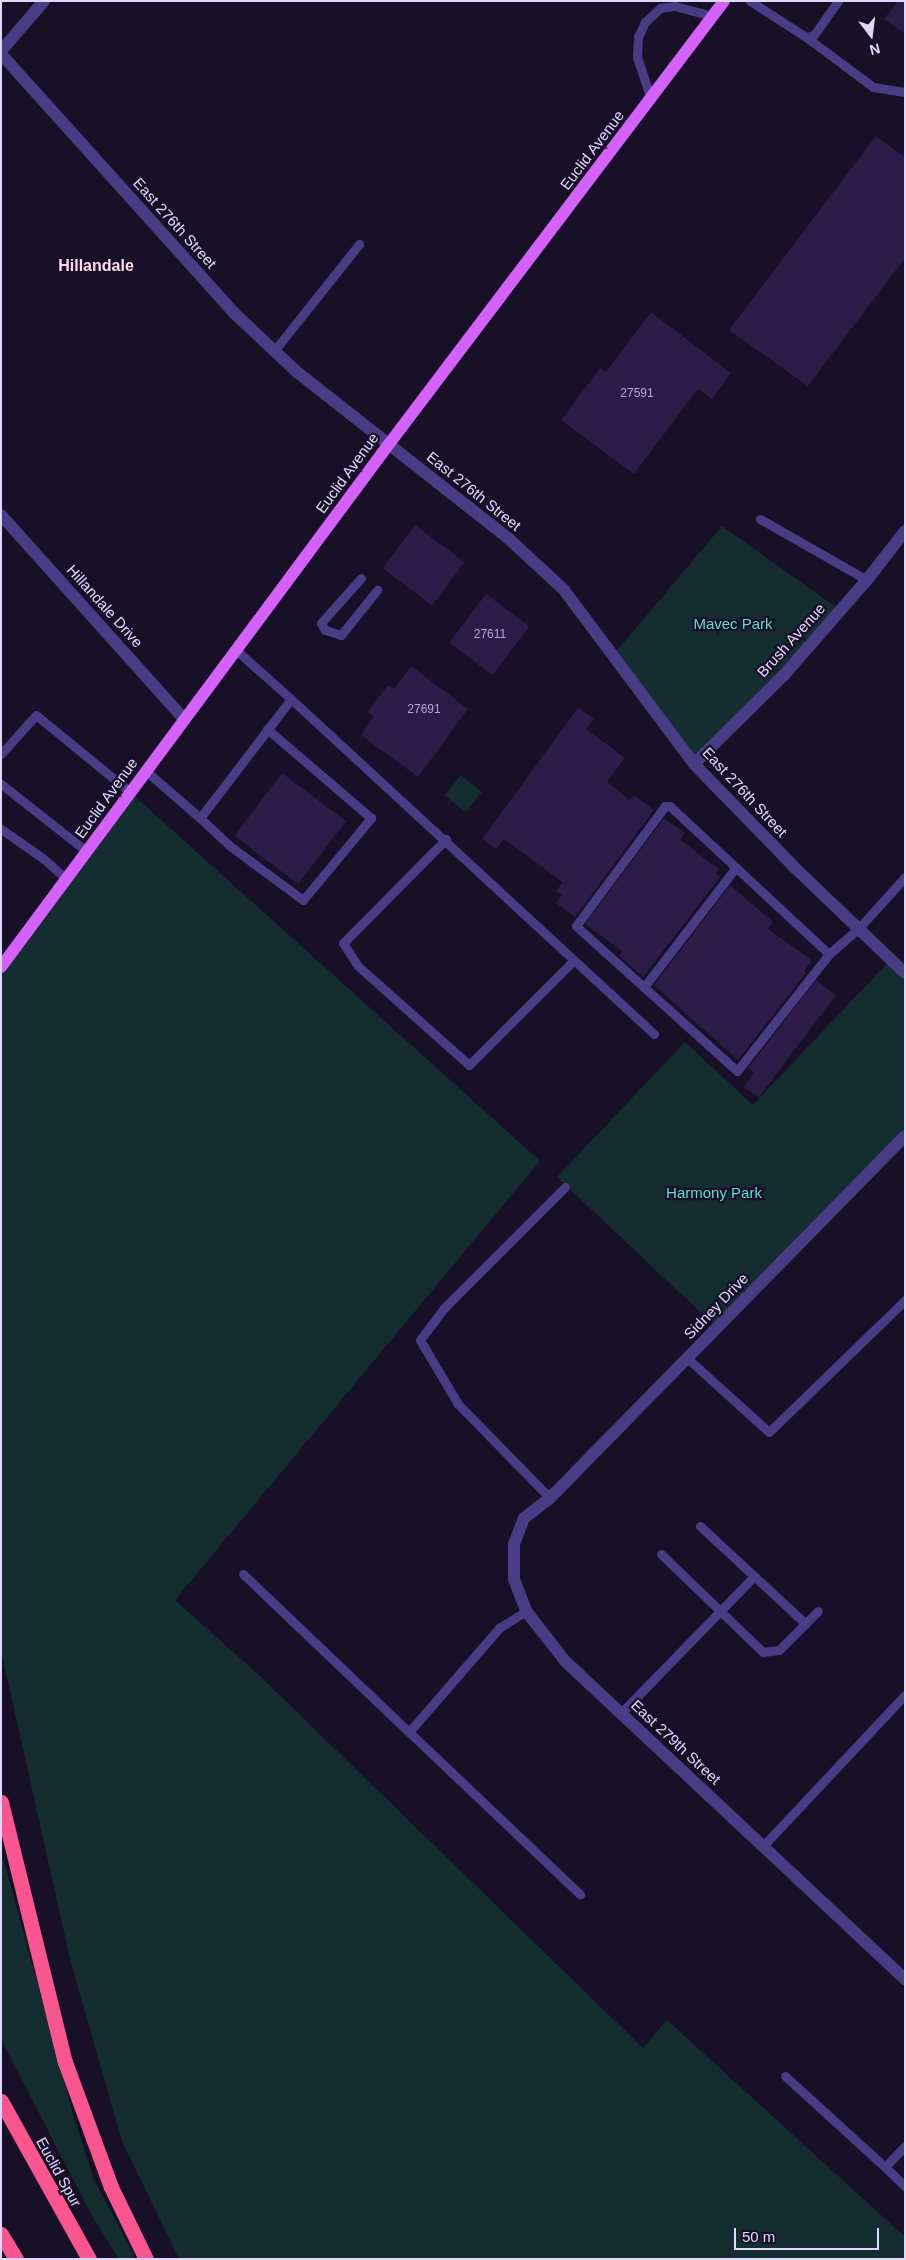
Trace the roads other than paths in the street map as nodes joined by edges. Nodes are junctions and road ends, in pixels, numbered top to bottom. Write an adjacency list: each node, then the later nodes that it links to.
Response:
1 (44, 1): 7 (street)
2 (724, 1): 5 (main road, Euclid Avenue)
3 (750, 1): 6 (lane)
4 (838, 1): 6 (lane)
5 (713, 16): 9 (main road, Euclid Avenue); 9 (lane)
6 (806, 37): 8 (lane)
7 (1, 53): 11 (street, East 276th Street)
8 (905, 92)
9 (650, 99): 12 (main road, Euclid Avenue)
10 (359, 244): 11 (lane)
11 (274, 351): 12 (street, East 276th Street)
12 (389, 444): 19 (main road, Euclid Avenue); 24 (street, East 276th Street)
13 (2, 518): 21 (street, Hillandale Drive)
14 (760, 519): 17 (lane)
15 (905, 531): 17 (street, Brush Avenue)
16 (361, 578): 18 (lane)
17 (867, 580): 24 (street, Brush Avenue)
18 (377, 590)
19 (236, 650): 20 (lane); 21 (main road, Euclid Avenue)
20 (292, 698): 22 (lane); 30 (lane)
21 (184, 719): 25 (main road, Euclid Avenue)
22 (268, 729): 28 (lane); 28 (lane)
23 (1, 754): 27 (lane)
24 (694, 764): 35 (street, East 276th Street)
25 (146, 771): 27 (main road, Euclid Avenue); 28 (lane)
26 (1, 784): 31 (lane)
27 (130, 792): 31 (main road, Euclid Avenue)
28 (200, 818)
29 (1, 829): 34 (lane)
30 (446, 839): 37 (lane); 37 (lane)
31 (86, 851): 34 (main road, Euclid Avenue)
32 (736, 867): 36 (lane); 40 (lane); 40 (lane)
33 (905, 877): 35 (lane)
34 (66, 879): 38 (main road, Euclid Avenue)
35 (858, 929): 36 (lane); 39 (street, East 276th Street)
36 (829, 954): 40 (lane)
37 (574, 960): 41 (lane)
38 (1, 967)
39 (905, 973)
40 (644, 987)
41 (654, 1034)
42 (905, 1136): 45 (street, Sidney Drive)
43 (565, 1187): 46 (lane)
44 (905, 1300): 45 (lane)
45 (687, 1358): 46 (street, Sidney Drive)
46 (550, 1498): 51 (street, East 279th Street)
47 (700, 1526): 50 (lane)
48 (661, 1554): 53 (lane)
49 (243, 1574): 57 (lane)
50 (754, 1576): 53 (lane); 54 (lane)
51 (526, 1611): 56 (street, East 279th Street); 57 (lane)
52 (818, 1611): 54 (lane)
53 (719, 1612): 54 (lane); 56 (lane)
54 (806, 1624)
55 (905, 1695): 59 (lane)
56 (621, 1713): 59 (street, East 279th Street)
57 (409, 1732): 60 (lane)
58 (1, 1802): 70 (highway)
59 (763, 1846): 61 (street, East 279th Street)
60 (580, 1894)
61 (905, 1979)
62 (786, 2076): 65 (lane)
63 (1, 2101): 69 (highway, Euclid Spur)
64 (905, 2146): 65 (lane)
65 (885, 2167): 66 (lane)
66 (905, 2186)
67 (1, 2234): 68 (highway)
68 (16, 2259)
69 (88, 2259)
70 (146, 2259)

